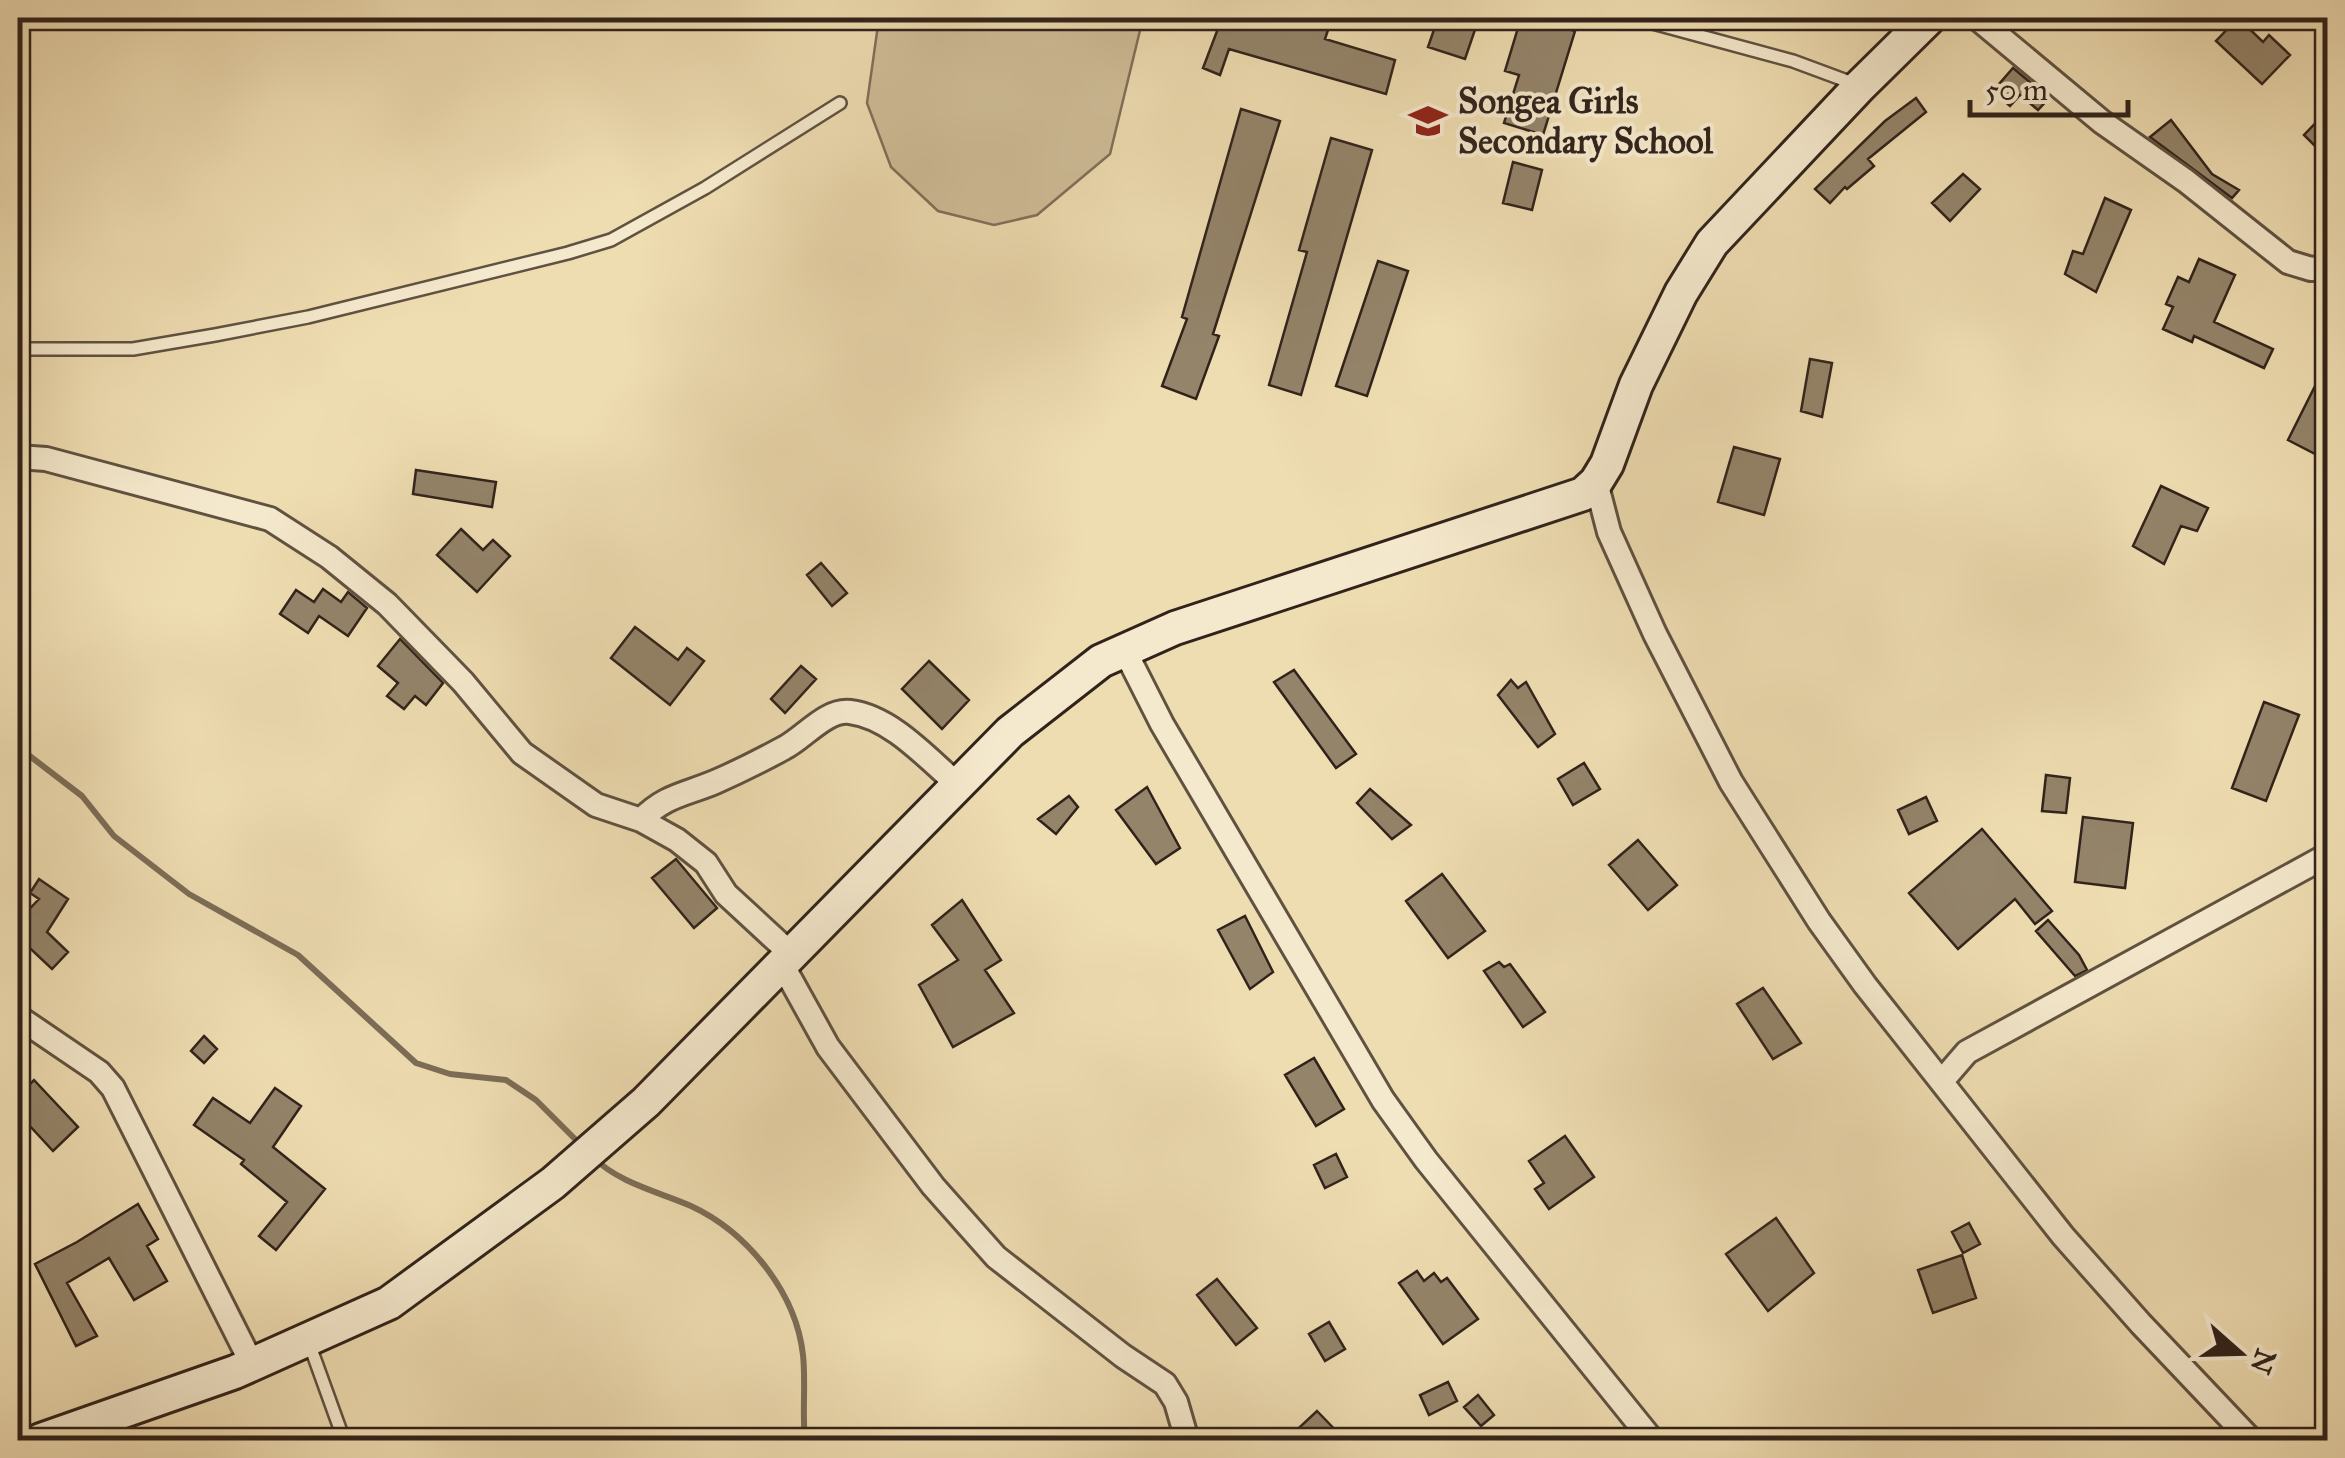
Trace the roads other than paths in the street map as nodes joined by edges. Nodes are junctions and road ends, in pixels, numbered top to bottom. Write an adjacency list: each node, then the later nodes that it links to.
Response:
1 (1634, 18): 4 (lane)
2 (1929, 18): 5 (street)
3 (1977, 18): 7 (street)
4 (1678, 23): 5 (lane)
5 (1860, 86): 10 (street)
6 (840, 103): 8 (lane)
7 (2328, 267)
8 (18, 349)
9 (18, 457): 14 (street)
10 (1596, 482): 11 (street); 19 (street)
11 (1124, 649): 12 (street); 25 (street)
12 (957, 784): 13 (street); 17 (street)
13 (675, 794): 14 (street); 15 (street)
14 (640, 820): 15 (street)
15 (677, 840): 17 (street)
16 (2328, 855): 19 (street)
17 (786, 959): 20 (street); 24 (street)
18 (18, 1017): 21 (street)
19 (1942, 1080): 26 (street)
20 (308, 1339): 21 (street); 23 (lane)
21 (252, 1364): 22 (street)
22 (40, 1440)
23 (344, 1440)
24 (1187, 1440)
25 (1652, 1440)
26 (2251, 1440)

